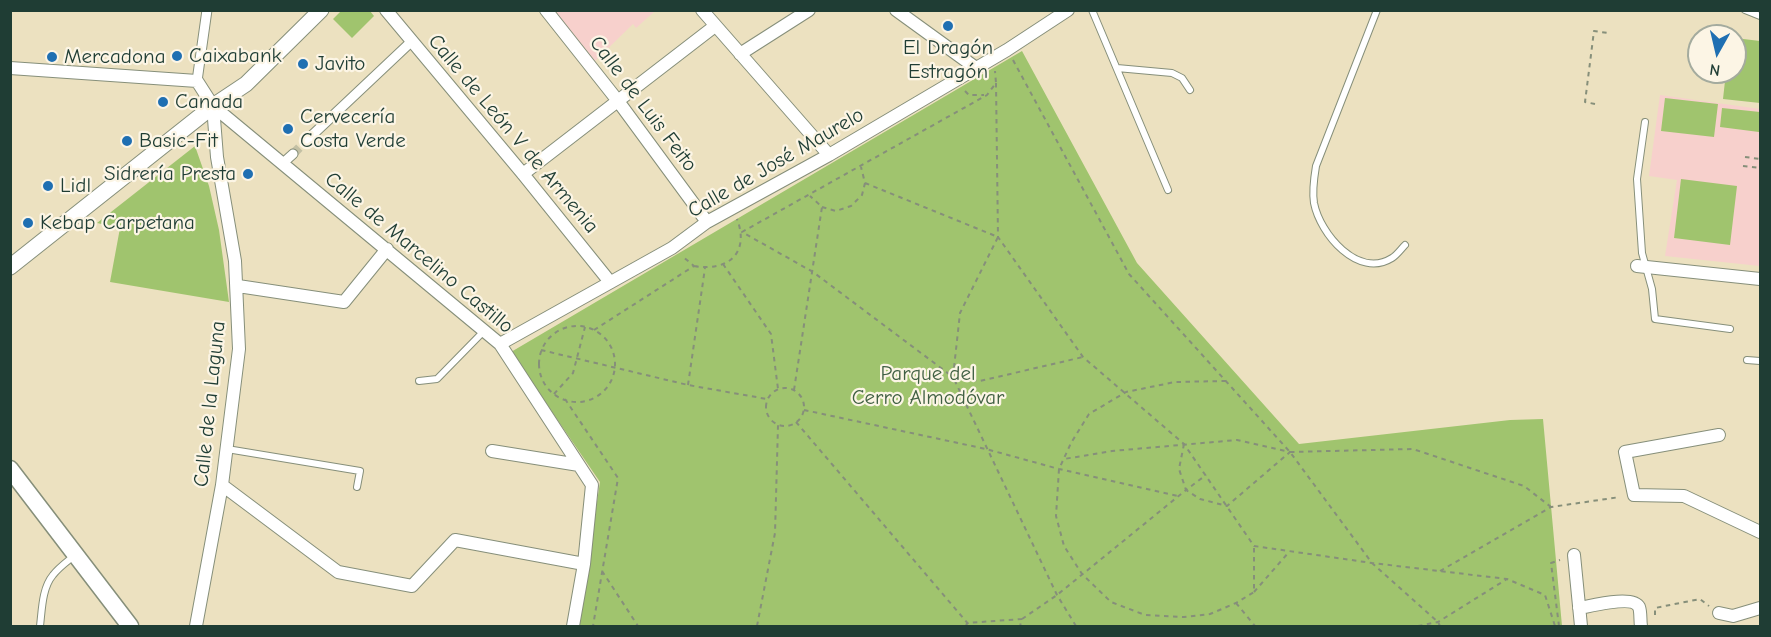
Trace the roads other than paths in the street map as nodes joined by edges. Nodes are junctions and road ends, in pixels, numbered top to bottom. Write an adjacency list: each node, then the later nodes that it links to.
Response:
1 (207, 10): 19 (street)
2 (321, 10): 22 (street)
3 (386, 10): 14 (street, Calle de León V de Armenia)
4 (546, 10): 21 (street, Calle de Luis Feito)
5 (702, 10): 13 (street)
6 (809, 10): 15 (street)
7 (896, 10): 17 (street)
8 (1068, 10): 17 (street, Calle de José Maurelo)
9 (1092, 10): 18 (lane)
10 (1377, 10): 31 (lane)
11 (1745, 10): 12 (lane)
12 (1761, 16)
13 (715, 26): 15 (street); 21 (street)
14 (412, 41): 24 (street); 28 (street, Calle de León V de Armenia)
15 (741, 54): 26 (street)
16 (10, 68): 19 (street)
17 (976, 68): 26 (street, Calle de José Maurelo)
18 (1117, 68): 20 (lane); 29 (lane)
19 (197, 81): 22 (street, Calle de la Laguna)
20 (1190, 90)
21 (618, 101): 28 (street); 30 (street, Calle de Luis Feito)
22 (213, 106): 27 (street, Calle de Marcelino Castillo); 33 (street); 37 (street, Calle de la Laguna)
23 (1645, 122): 34 (lane)
24 (307, 140)
25 (293, 154): 27 (street)
26 (829, 155): 30 (street, Calle de José Maurelo)
27 (283, 163): 32 (street, Calle de Marcelino Castillo)
28 (523, 174): 36 (street, Calle de León V de Armenia)
29 (1168, 190)
30 (707, 222): 36 (street, Calle de José Maurelo)
31 (1405, 245)
32 (387, 249): 37 (street); 39 (street, Calle de Marcelino Castillo)
33 (10, 267)
34 (1642, 267): 35 (street); 38 (lane)
35 (1761, 279)
36 (610, 282): 40 (street, Calle de José Maurelo)
37 (238, 286): 45 (street, Calle de la Laguna)
38 (1730, 329)
39 (484, 330): 40 (street, Calle de Marcelino Castillo); 43 (lane)
40 (500, 344): 47 (street, Calle de Marcelino Castillo)
41 (1747, 360): 42 (lane)
42 (1761, 361)
43 (419, 381)
44 (1719, 435): 51 (street)
45 (227, 450): 49 (street, Calle de la Laguna); 50 (lane)
46 (492, 451): 47 (street)
47 (579, 465): 54 (street, Calle de Marcelino Castillo)
48 (10, 469): 52 (main road)
49 (222, 485): 54 (street); 60 (street, Calle de la Laguna)
50 (357, 488)
51 (1761, 532)
52 (75, 554): 58 (lane); 59 (main road)
53 (1574, 555): 55 (street)
54 (584, 564): 61 (street, Calle de Marcelino Castillo)
55 (1579, 608): 62 (street); 63 (street)
56 (1761, 608): 57 (street)
57 (1719, 613)
58 (40, 627)
59 (130, 627)
60 (196, 627)
61 (573, 627)
62 (1581, 627)
63 (1641, 627)

